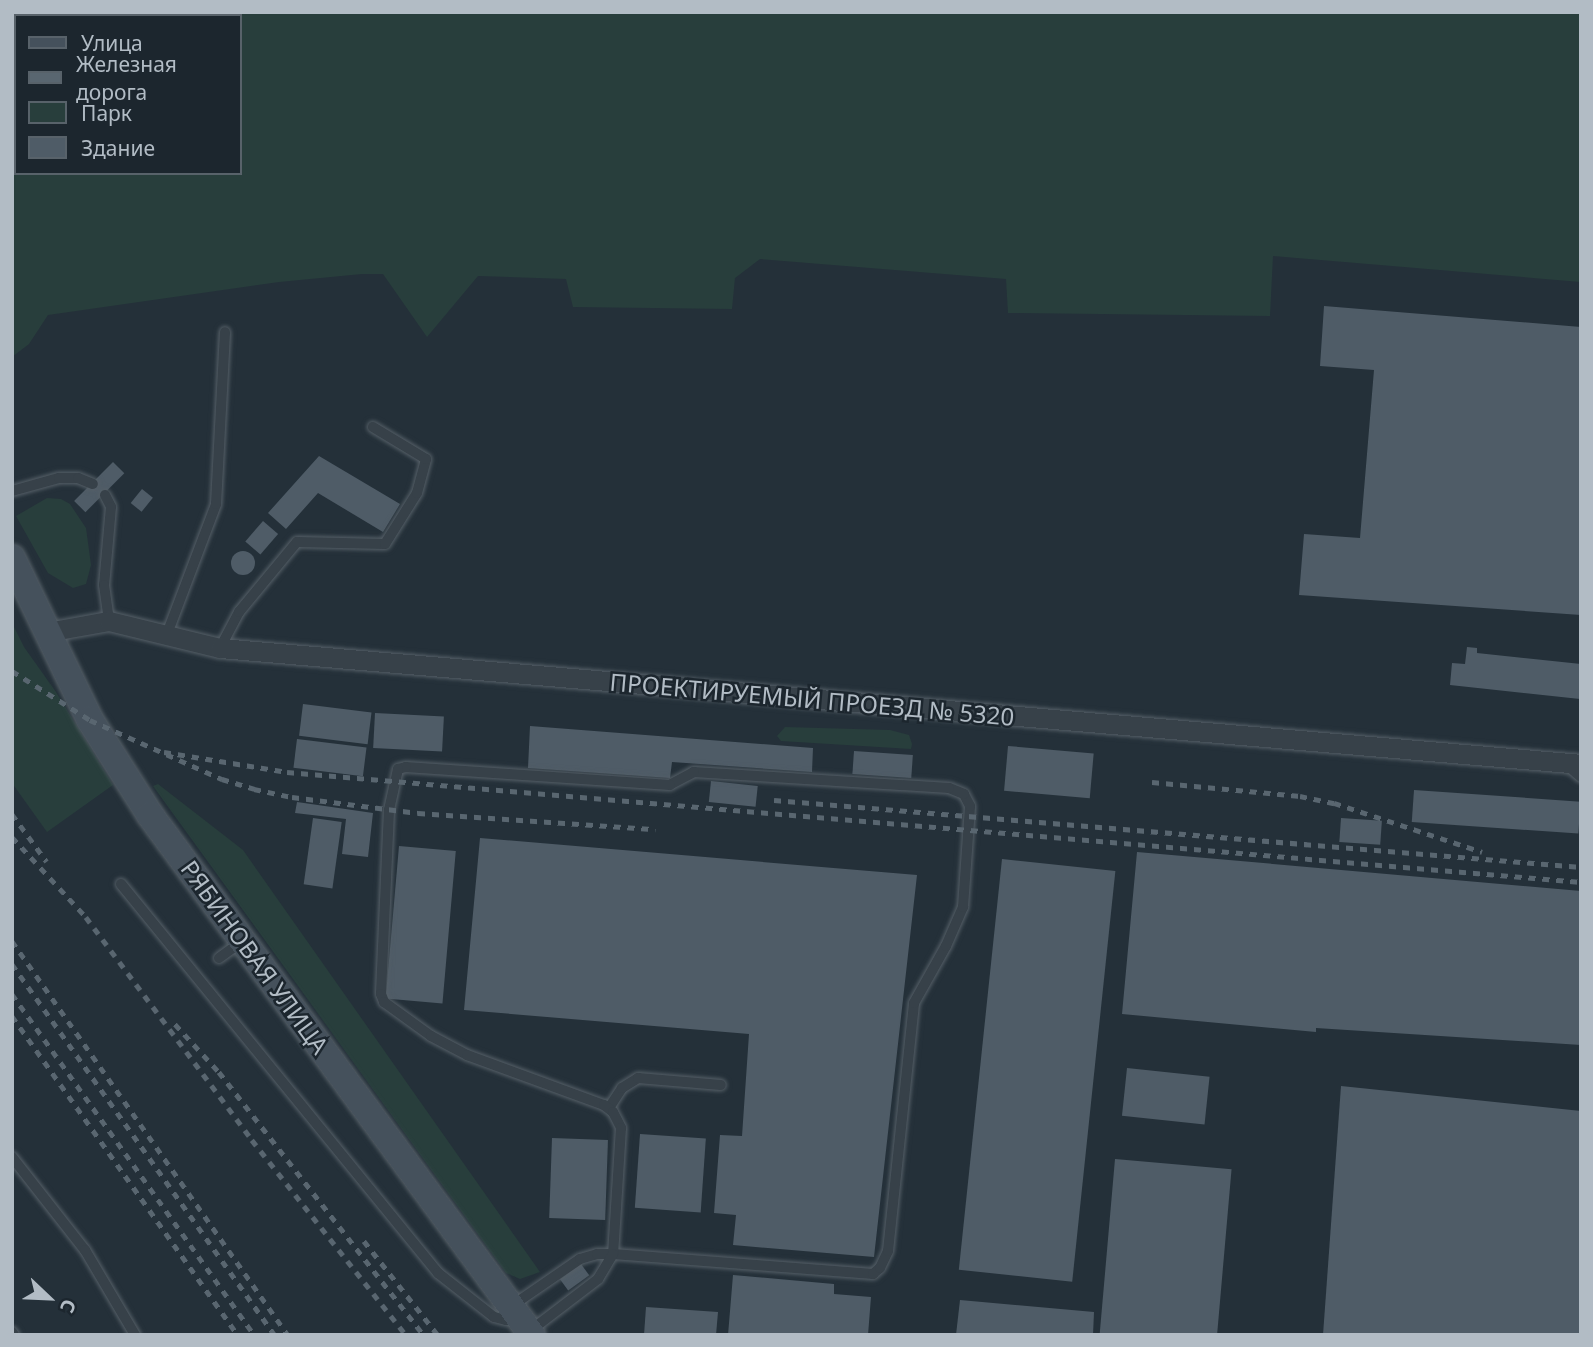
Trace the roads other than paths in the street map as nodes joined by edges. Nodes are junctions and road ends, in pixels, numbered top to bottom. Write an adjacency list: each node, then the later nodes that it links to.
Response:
1 (225, 332): 9 (lane)
2 (373, 427): 10 (lane)
3 (93, 484): 4 (lane)
4 (12, 491)
5 (105, 495): 7 (lane)
6 (12, 558): 8 (street, РЯБИНОВАЯ УЛИЦА)
7 (109, 621): 8 (street, ПРОЕКТИРУЕМЫЙ ПРОЕЗД № 5320); 9 (street, ПРОЕКТИРУЕМЫЙ ПРОЕЗД № 5320)
8 (47, 632): 14 (street, РЯБИНОВАЯ УЛИЦА)
9 (167, 634): 10 (street, ПРОЕКТИРУЕМЫЙ ПРОЕЗД № 5320)
10 (220, 648): 11 (street, ПРОЕКТИРУЕМЫЙ ПРОЕЗД № 5320)
11 (1572, 763): 12 (lane)
12 (1581, 777)
13 (121, 884): 20 (lane)
14 (242, 941): 15 (lane); 20 (street, РЯБИНОВАЯ УЛИЦА)
15 (219, 958)
16 (721, 1085): 17 (lane)
17 (609, 1108): 19 (lane); 19 (lane)
18 (12, 1157): 21 (lane)
19 (613, 1254): 20 (lane); 20 (lane)
20 (522, 1322)
21 (135, 1335)

